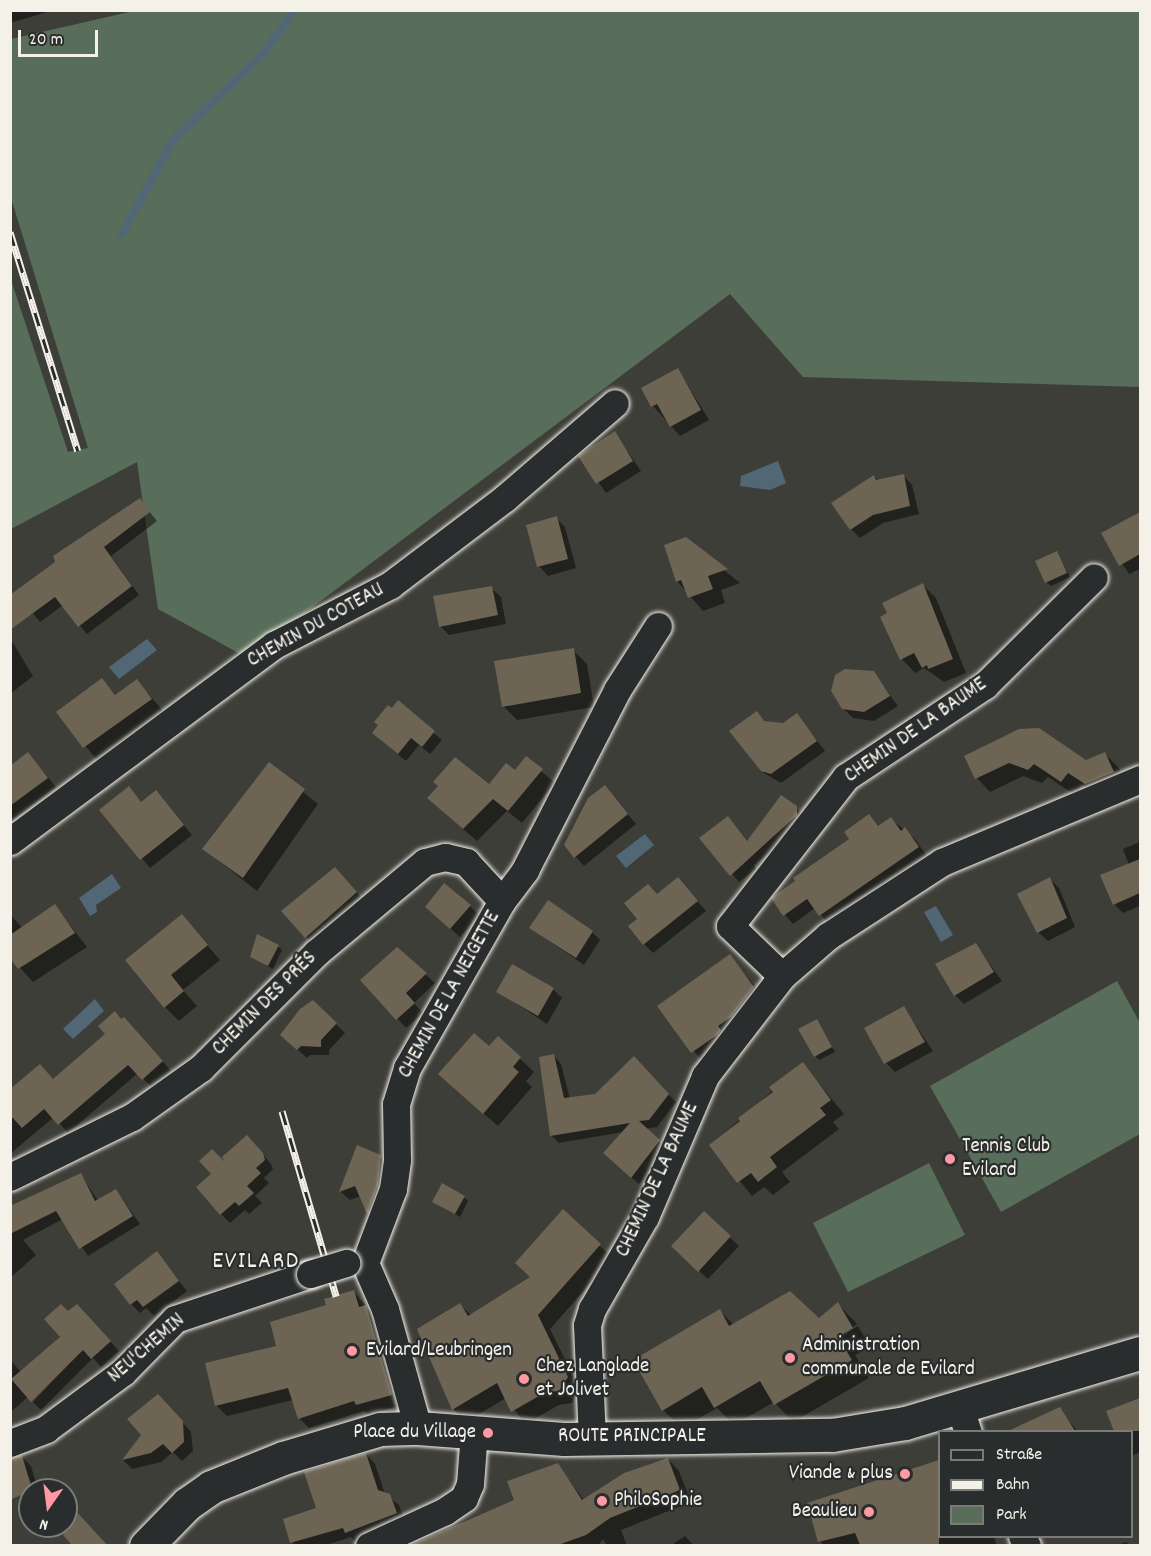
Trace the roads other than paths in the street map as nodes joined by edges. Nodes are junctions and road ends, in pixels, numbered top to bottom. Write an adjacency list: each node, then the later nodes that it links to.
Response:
1 (615, 403): 5 (street, CHEMIN DU COTEAU)
2 (1094, 577): 7 (street, CHEMIN DE LA BAUME)
3 (658, 626): 6 (street, CHEMIN DE LA NEIGETTE)
4 (1140, 779): 7 (street, CHEMIN DE LA BAUME)
5 (10, 841)
6 (502, 902): 8 (street, CHEMIN DES PRÉS); 9 (street, CHEMIN DE LA NEIGETTE)
7 (782, 976): 14 (street, CHEMIN DE LA BAUME)
8 (10, 1178)
9 (355, 1263): 12 (street); 15 (street, NEU'CHEMIN, bridge)
10 (1140, 1353): 11 (street, ROUTE PRINCIPALE)
11 (964, 1420): 14 (street, ROUTE PRINCIPALE)
12 (418, 1428): 13 (street, ROUTE PRINCIPALE); 16 (street, ROUTE PRINCIPALE)
13 (474, 1432): 14 (street, ROUTE PRINCIPALE); 17 (street)
14 (592, 1439)
15 (10, 1443)
16 (146, 1545)
17 (369, 1545)

